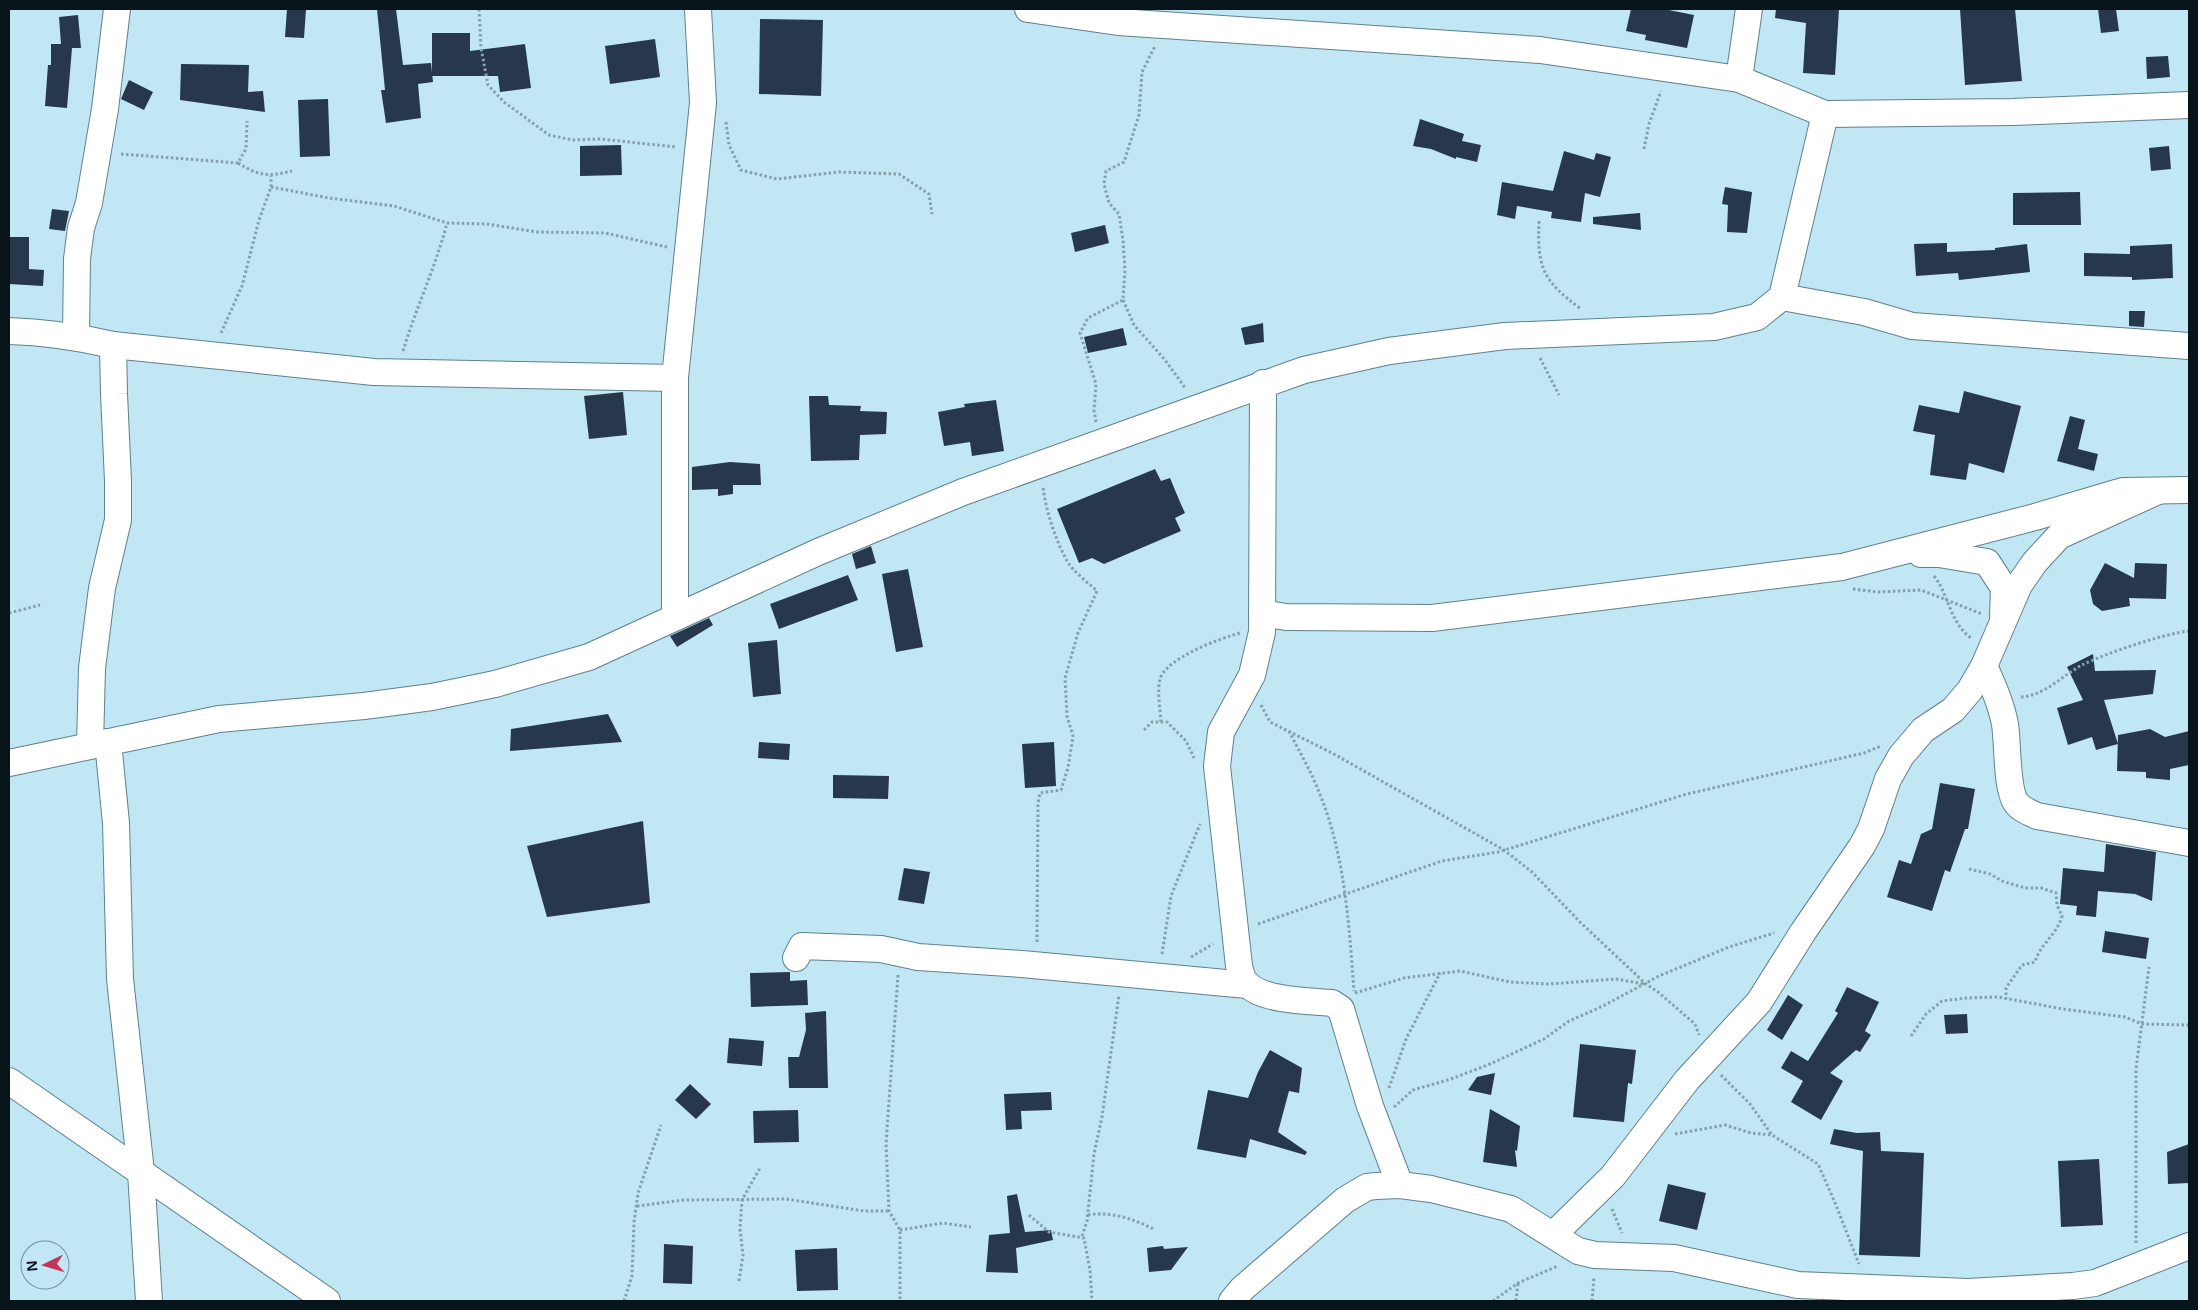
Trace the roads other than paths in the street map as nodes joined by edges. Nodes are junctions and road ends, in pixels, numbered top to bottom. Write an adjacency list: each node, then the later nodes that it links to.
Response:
1 (117, 9): 10 (street)
2 (698, 9): 13 (street)
3 (1028, 9): 5 (street)
4 (1749, 9): 5 (street)
5 (1739, 80): 7 (street)
6 (2189, 105): 7 (street)
7 (1826, 114): 8 (street)
8 (1782, 297): 12 (street); 14 (street)
9 (9, 331): 10 (street)
10 (76, 336): 11 (street)
11 (113, 345): 13 (street); 22 (street)
12 (2189, 346)
13 (675, 378): 18 (street)
14 (1263, 383): 18 (street); 19 (street)
15 (2189, 490): 16 (street)
16 (2158, 491): 17 (street); 20 (street)
17 (1901, 554): 19 (street); 20 (street)
18 (675, 616): 22 (street)
19 (1262, 617): 26 (street)
20 (2003, 622): 21 (street)
21 (1987, 658): 24 (street); 30 (street)
22 (99, 743): 23 (street); 28 (street)
23 (9, 763)
24 (2189, 843)
25 (796, 958): 26 (street)
26 (1247, 985): 29 (street)
27 (9, 1081): 28 (street)
28 (141, 1172): 34 (street); 35 (street)
29 (1400, 1186): 30 (street); 36 (street)
30 (1554, 1234): 32 (street)
31 (2189, 1246): 33 (street)
32 (1822, 1294): 33 (street)
33 (1969, 1297)
34 (150, 1301)
35 (327, 1301)
36 (1232, 1301)

